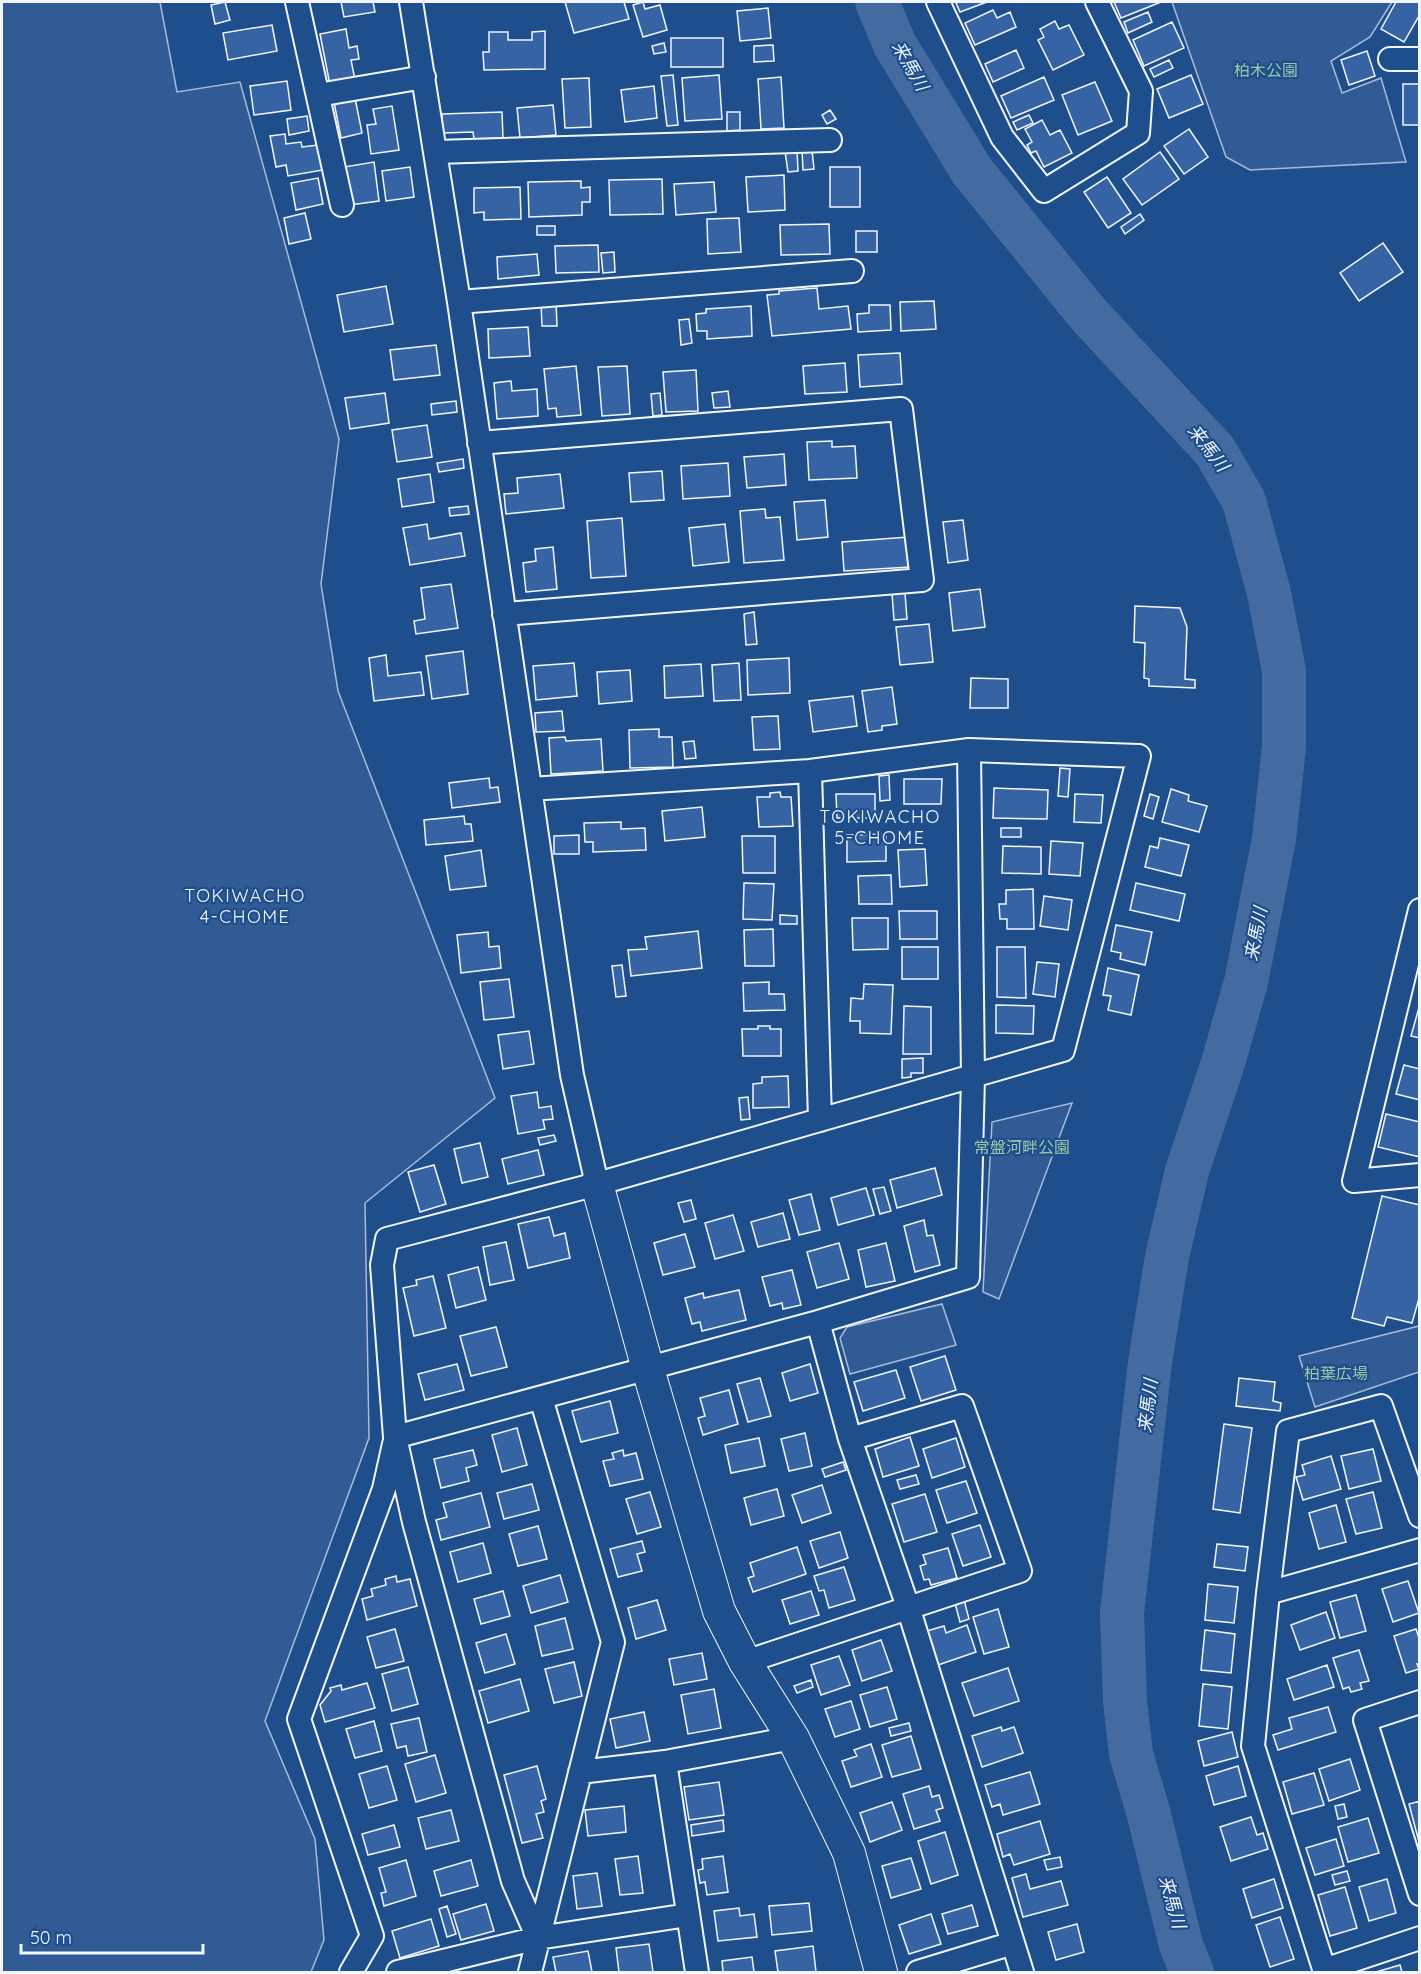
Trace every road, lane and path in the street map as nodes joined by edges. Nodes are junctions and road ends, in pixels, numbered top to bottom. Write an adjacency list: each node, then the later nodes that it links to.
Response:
1 (297, 2): 8 (street)
2 (411, 2): 7 (street)
3 (938, 2): 4 (street)
4 (1097, 2)
5 (1390, 59): 6 (street)
6 (1419, 59)
7 (424, 78): 8 (street); 10 (street)
8 (318, 95): 11 (street)
9 (830, 140): 10 (street)
10 (436, 152): 13 (street)
11 (342, 205)
12 (852, 271): 13 (street)
13 (459, 302): 14 (street)
14 (479, 443): 15 (street); 15 (street)
15 (504, 614): 18 (street)
16 (969, 750): 17 (street); 21 (street); 21 (street)
17 (810, 771): 18 (street); 22 (street)
18 (530, 789): 24 (street)
19 (1419, 910): 20 (street)
20 (1411, 985): 23 (street)
21 (973, 1077): 22 (street); 25 (street)
22 (820, 1120): 24 (street)
23 (1419, 1175)
24 (597, 1184): 26 (street); 28 (street)
25 (818, 1322): 26 (street); 29 (street)
26 (648, 1369): 27 (street); 34 (street)
27 (541, 1398): 28 (street); 38 (street)
28 (395, 1437): 41 (street); 45 (street)
29 (850, 1439): 33 (street); 33 (street)
30 (1419, 1516): 32 (street)
31 (1419, 1550): 32 (street)
32 (1268, 1593): 44 (street)
33 (908, 1607): 34 (street); 43 (street)
34 (745, 1662): 36 (street)
35 (1419, 1702): 39 (street)
36 (793, 1738): 37 (street); 49 (street)
37 (665, 1762): 38 (street); 40 (street)
38 (580, 1772): 41 (street)
39 (1419, 1894)
40 (688, 1915): 41 (street); 48 (street)
41 (538, 1938): 46 (street); 47 (street)
42 (1419, 1938): 44 (street)
43 (1013, 1943): 50 (street); 51 (street)
44 (1325, 1971)
45 (351, 1972)
46 (398, 1972)
47 (531, 1972)
48 (697, 1972)
49 (881, 1972)
50 (918, 1972)
51 (1022, 1972)

